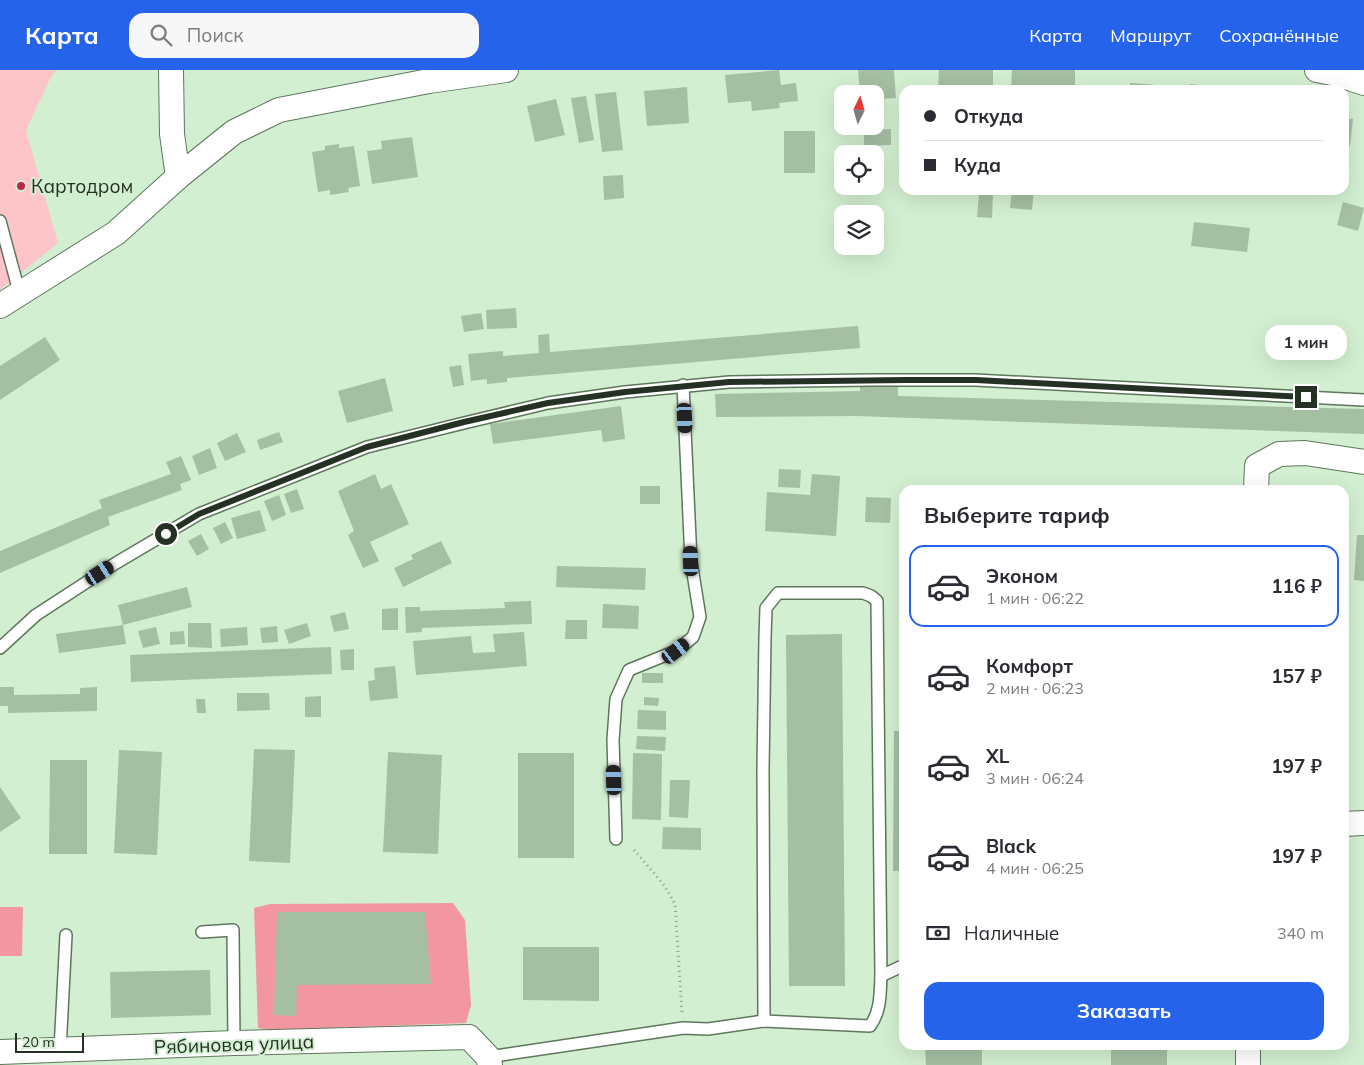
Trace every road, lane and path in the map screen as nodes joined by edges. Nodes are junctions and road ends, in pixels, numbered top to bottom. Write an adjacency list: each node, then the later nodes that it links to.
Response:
1 (170, 70): 5 (street)
2 (506, 70): 5 (street)
3 (1317, 70): 4 (street)
4 (1364, 83)
5 (178, 177): 7 (street)
6 (0, 221): 7 (lane)
7 (10, 301)
8 (683, 385): 9 (lane); 12 (lane); 15 (lane)
9 (1364, 400)
10 (1364, 462): 11 (street)
11 (1256, 485)
12 (0, 648)
13 (1364, 823): 14 (street)
14 (1349, 824)
15 (616, 840)
16 (634, 850): 22 (path)
17 (202, 932): 23 (lane)
18 (66, 935): 24 (lane)
19 (899, 968): 20 (lane)
20 (882, 976): 21 (lane); 21 (lane)
21 (764, 1021): 22 (lane)
22 (682, 1028): 27 (lane)
23 (234, 1044): 24 (street, Рябиновая улица); 27 (street, Рябиновая улица)
24 (60, 1050): 26 (street, Рябиновая улица)
25 (1248, 1050): 28 (street)
26 (0, 1052)
27 (489, 1061)
28 (1248, 1065)

